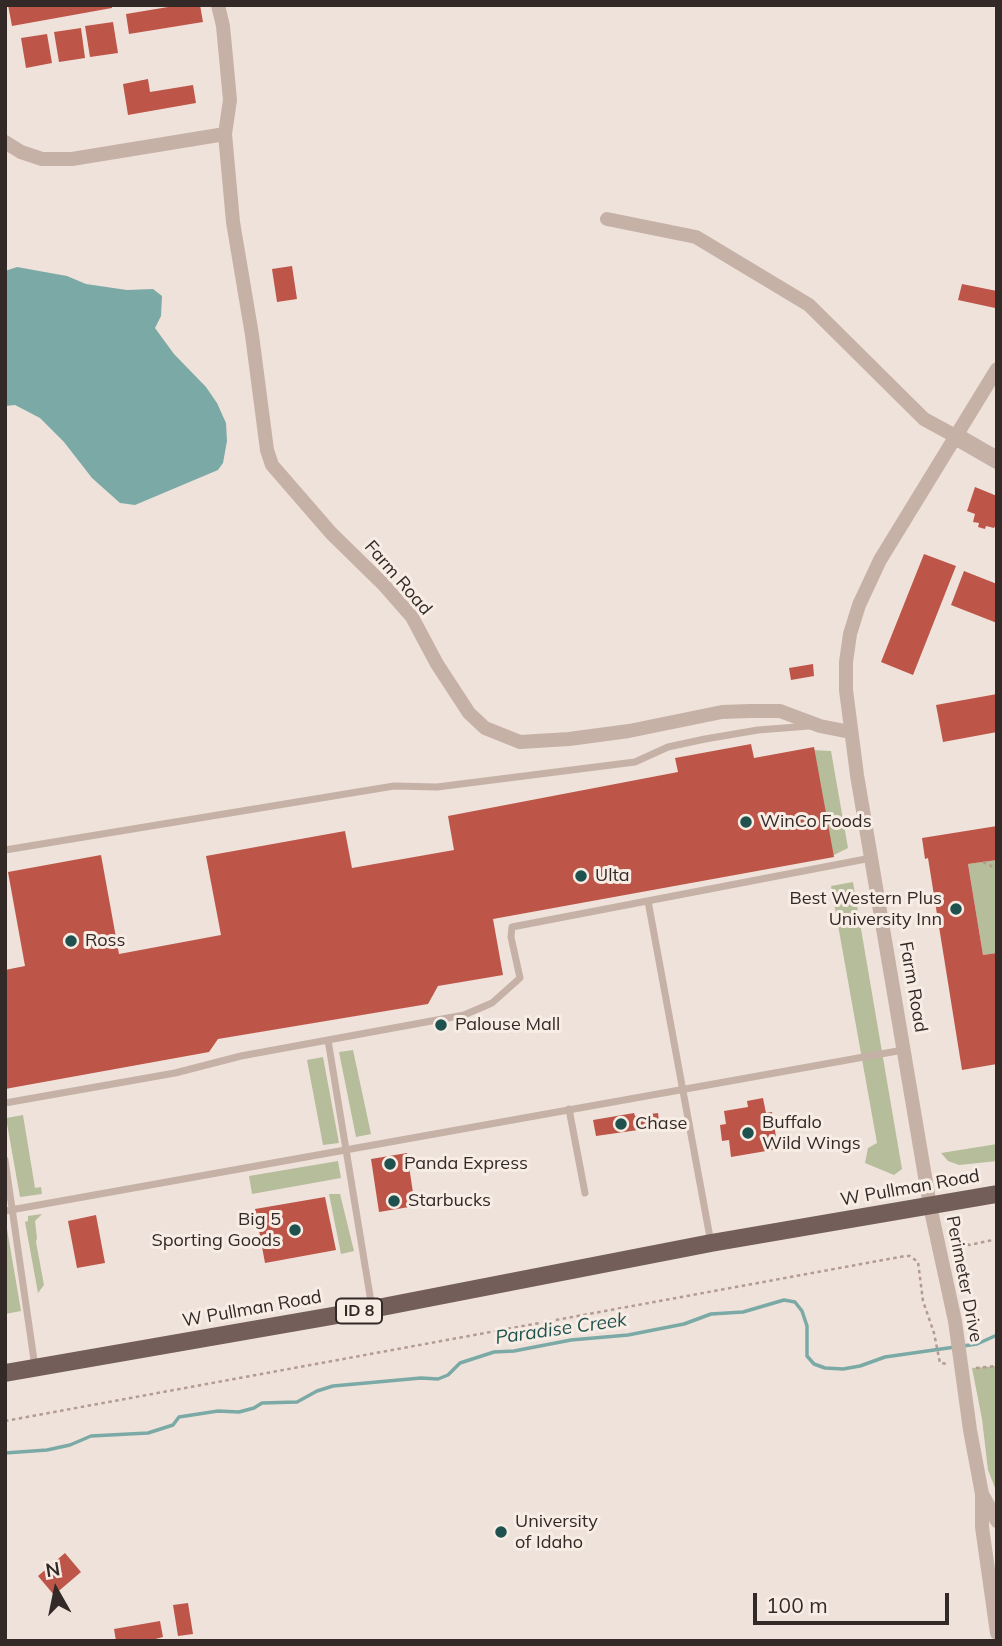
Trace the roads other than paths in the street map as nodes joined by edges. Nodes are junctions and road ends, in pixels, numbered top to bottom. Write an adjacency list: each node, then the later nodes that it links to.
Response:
1 (218, 5): 2 (street, Farm Road)
2 (225, 134): 3 (street); 8 (street, Farm Road)
3 (5, 142)
4 (607, 219): 6 (street)
5 (997, 369): 6 (street, Farm Road)
6 (957, 437): 7 (street); 9 (street, Farm Road)
7 (997, 460)
8 (820, 726): 9 (street, Farm Road); 10 (lane)
9 (850, 732): 11 (street, Farm Road)
10 (5, 850)
11 (872, 858): 12 (lane); 14 (street, Farm Road)
12 (648, 901): 13 (lane); 15 (lane)
13 (328, 1040): 16 (lane); 18 (lane)
14 (904, 1050): 15 (lane); 22 (street, Farm Road)
15 (682, 1089): 17 (lane); 24 (lane)
16 (5, 1103)
17 (569, 1109): 18 (lane); 20 (lane)
18 (347, 1149): 23 (lane); 25 (lane)
19 (5, 1160): 23 (lane)
20 (585, 1193)
21 (997, 1194): 22 (main road, W Pullman Road / ID 8)
22 (930, 1206): 24 (main road, W Pullman Road / ID 8); 28 (street, Perimeter Drive)
23 (9, 1210): 26 (lane)
24 (711, 1243): 25 (main road, W Pullman Road / ID 8)
25 (372, 1309): 26 (main road, W Pullman Road / ID 8)
26 (35, 1368): 27 (main road, W Pullman Road / ID 8)
27 (5, 1373)
28 (982, 1494): 29 (street, Perimeter Drive); 30 (street)
29 (997, 1521)
30 (997, 1633)

